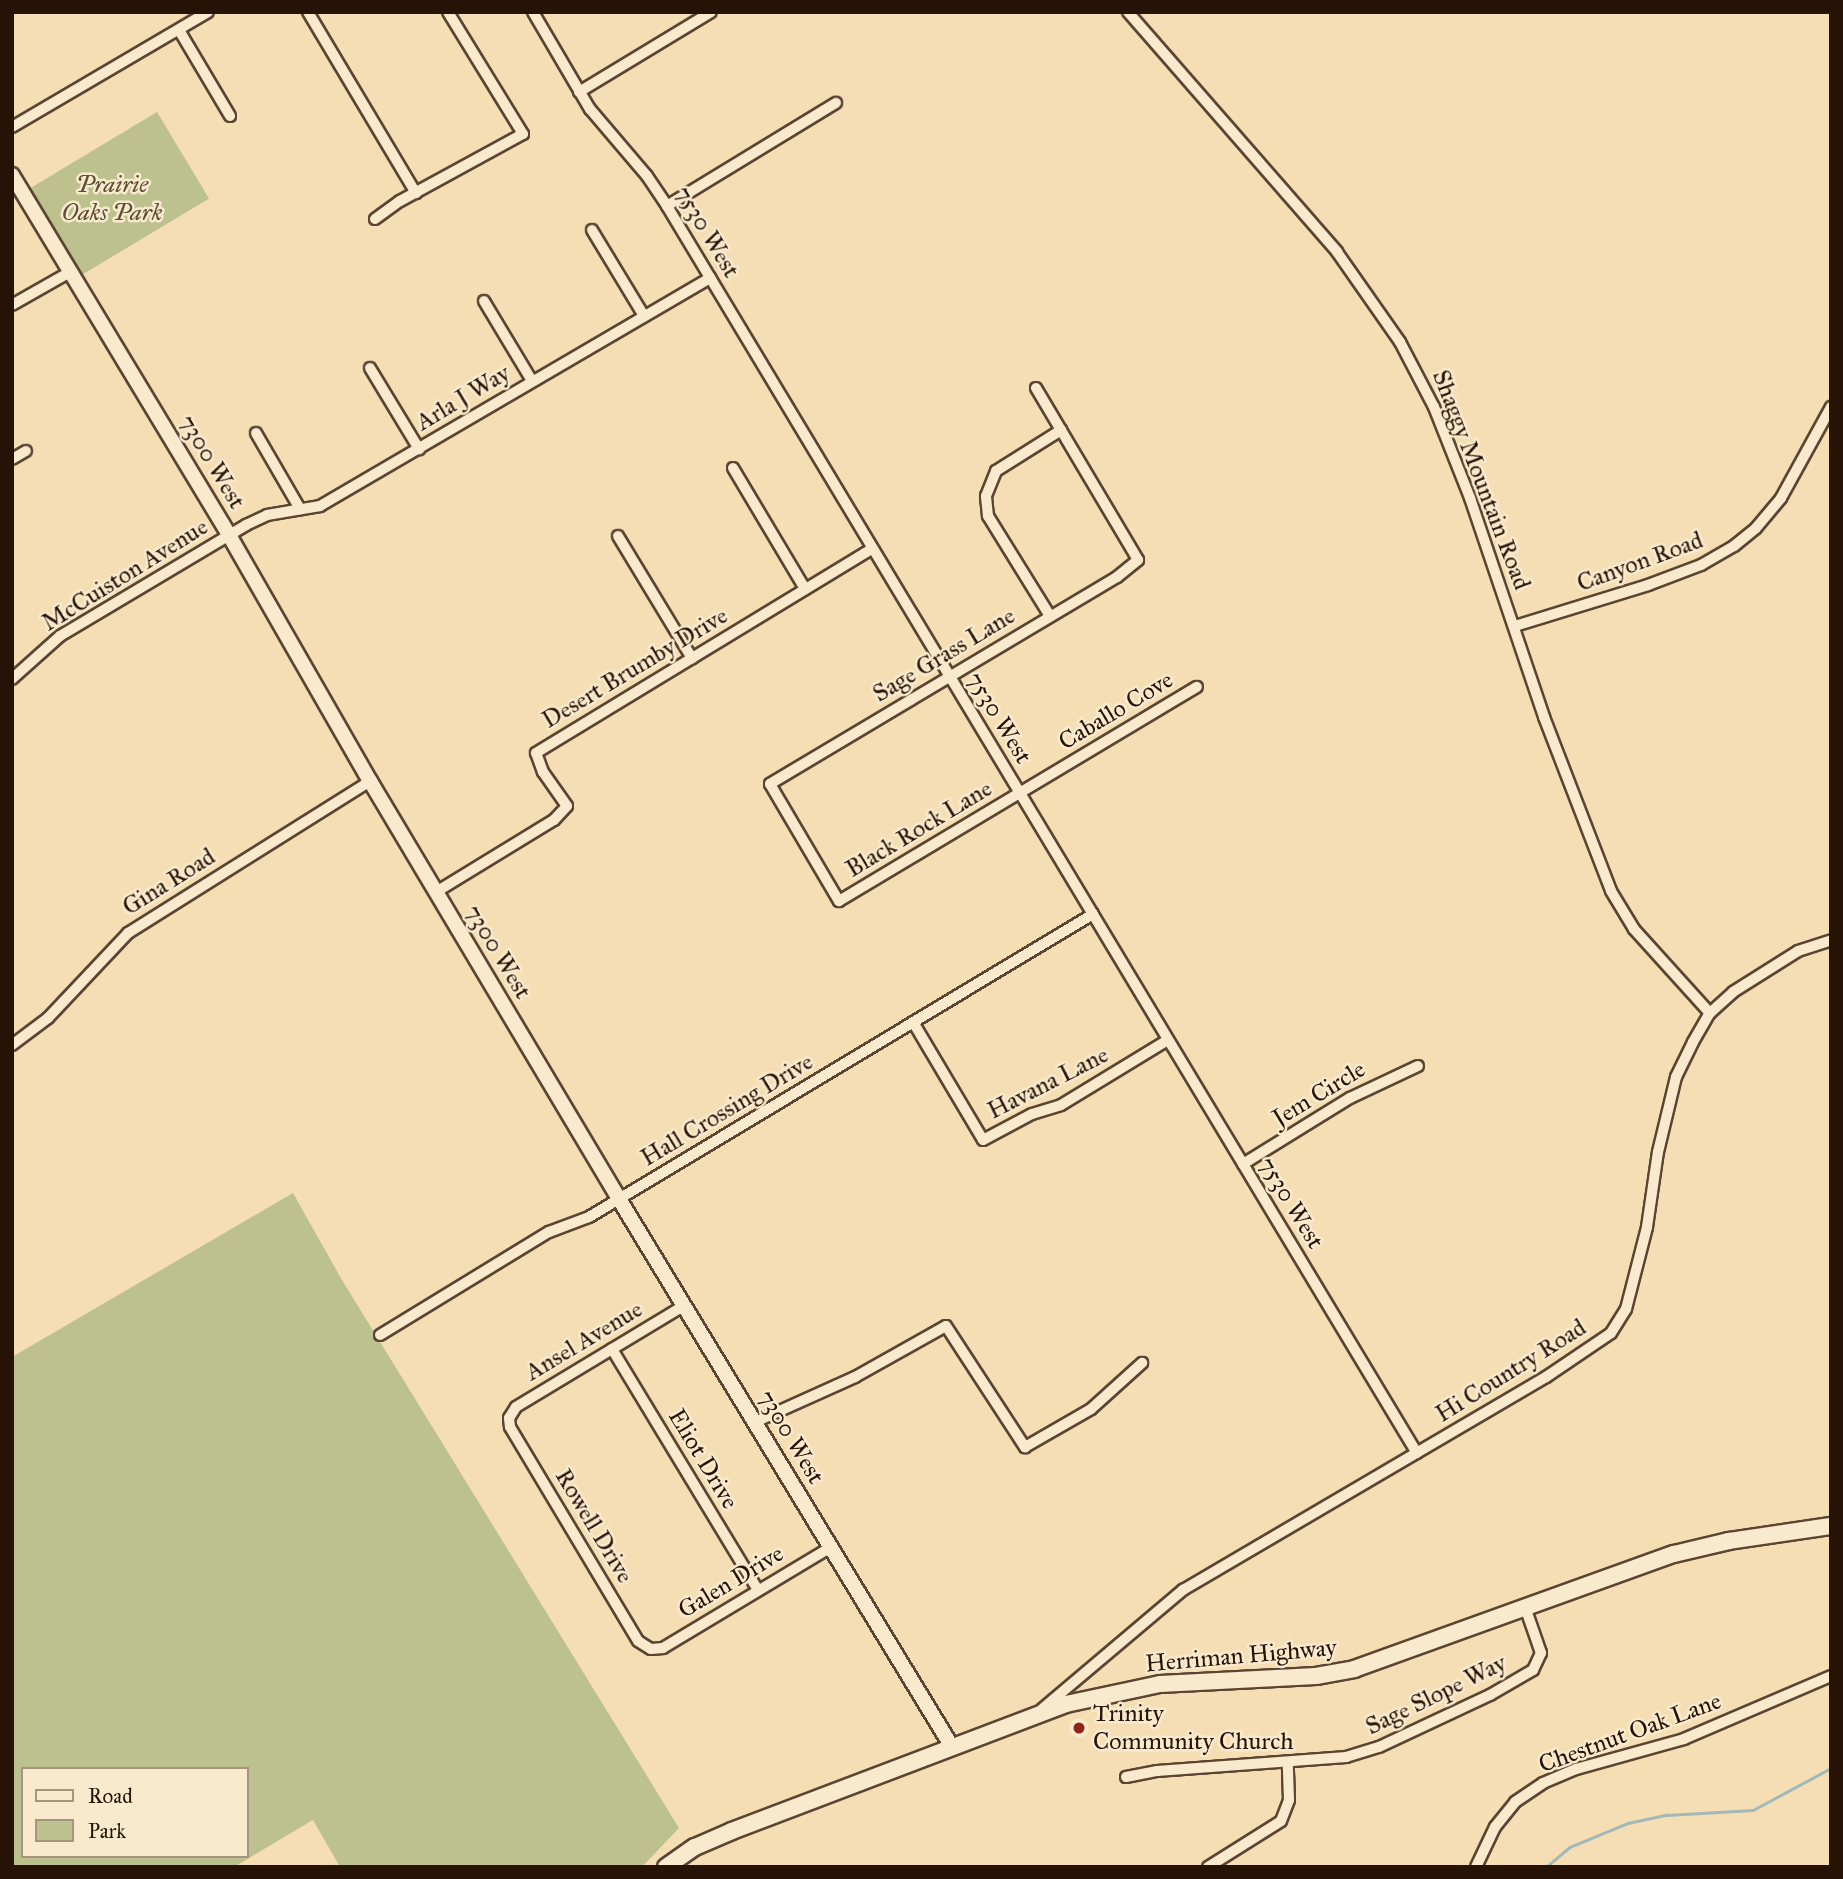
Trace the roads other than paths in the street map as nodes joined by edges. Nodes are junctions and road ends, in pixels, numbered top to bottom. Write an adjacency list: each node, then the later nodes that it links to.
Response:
1 (208, 12): 7 (street)
2 (308, 12): 13 (street)
3 (448, 12): 13 (street)
4 (533, 12): 8 (street, 7530 West)
5 (711, 12): 8 (street)
6 (1128, 12): 38 (street, Shaggy Mountain Road)
7 (179, 30): 10 (street); 11 (street)
8 (579, 92): 14 (street, 7530 West)
9 (836, 103): 14 (street)
10 (230, 116)
11 (12, 127)
12 (12, 175): 17 (street, 7300 West)
13 (416, 193): 15 (street)
14 (667, 206): 18 (street, 7530 West)
15 (375, 219)
16 (592, 230): 21 (street)
17 (70, 272): 20 (street); 33 (street, 7300 West)
18 (710, 278): 21 (street, Arla J Way); 35 (street, 7530 West)
19 (484, 301): 23 (street)
20 (12, 305)
21 (644, 316): 23 (street, Arla J Way)
22 (370, 368): 28 (street)
23 (532, 381): 28 (street, Arla J Way)
24 (1036, 388): 26 (street)
25 (1831, 407): 38 (street, Canyon Road)
26 (1061, 430): 37 (street); 37 (street, Sage Grass Lane)
27 (256, 433): 32 (street)
28 (419, 449): 32 (street, Arla J Way)
29 (26, 451): 30 (street)
30 (12, 459)
31 (733, 468): 36 (street)
32 (300, 509): 33 (street, Arla J Way)
33 (229, 535): 41 (street, McCuiston Avenue); 43 (street, 7300 West)
34 (618, 536): 39 (street)
35 (872, 549): 36 (street, Desert Brumby Drive); 40 (street, 7530 West)
36 (805, 589): 39 (street, Desert Brumby Drive)
37 (1050, 616): 40 (street, Sage Grass Lane)
38 (1515, 626): 49 (street, Shaggy Mountain Road)
39 (692, 658): 45 (street, Desert Brumby Drive)
40 (949, 676): 44 (street, 7530 West); 46 (street, Sage Grass Lane)
41 (12, 679)
42 (1197, 687): 44 (street, Caballo Cove)
43 (370, 781): 45 (street, 7300 West); 52 (street, Gina Road)
44 (1021, 793): 46 (street, Black Rock Lane); 47 (street, 7530 West)
45 (436, 892): 55 (street, 7300 West)
46 (839, 901)
47 (1093, 914): 50 (street, Hall Crossing Drive); 51 (street, 7530 West)
48 (1831, 940): 49 (street, Hi Country Road)
49 (1710, 1013): 62 (street, Hi Country Road)
50 (913, 1022): 51 (street, Havana Lane); 55 (street, Hall Crossing Drive)
51 (1168, 1040): 54 (street, 7530 West)
52 (12, 1045)
53 (1418, 1066): 54 (street, Jem Circle)
54 (1243, 1164): 62 (street, 7530 West)
55 (619, 1199): 56 (street, 7300 West); 57 (street, Hall Crossing Drive)
56 (685, 1305): 58 (street, Ansel Avenue); 61 (street, 7300 West)
57 (380, 1335)
58 (612, 1349): 60 (street, Ansel Avenue); 65 (street, Eliot Drive)
59 (1142, 1363): 61 (street)
60 (509, 1419): 67 (street, Rowell Drive)
61 (755, 1422): 64 (street, 7300 West)
62 (1417, 1454): 69 (street, Hi Country Road)
63 (1831, 1526): 66 (main road, Herriman Highway)
64 (831, 1546): 65 (street, Galen Drive); 70 (street, 7300 West)
65 (758, 1590): 67 (street, Galen Drive)
66 (1525, 1607): 69 (main road, Herriman Highway); 71 (street, Sage Slope Way)
67 (650, 1649)
68 (1831, 1676): 75 (street, Chestnut Oak Lane)
69 (1037, 1714): 70 (main road, Herriman Highway)
70 (952, 1747): 73 (main road, Herriman Highway)
71 (1287, 1762): 72 (street, Sage Slope Way); 74 (street)
72 (1126, 1777)
73 (666, 1867)
74 (1208, 1867)
75 (1476, 1867)

